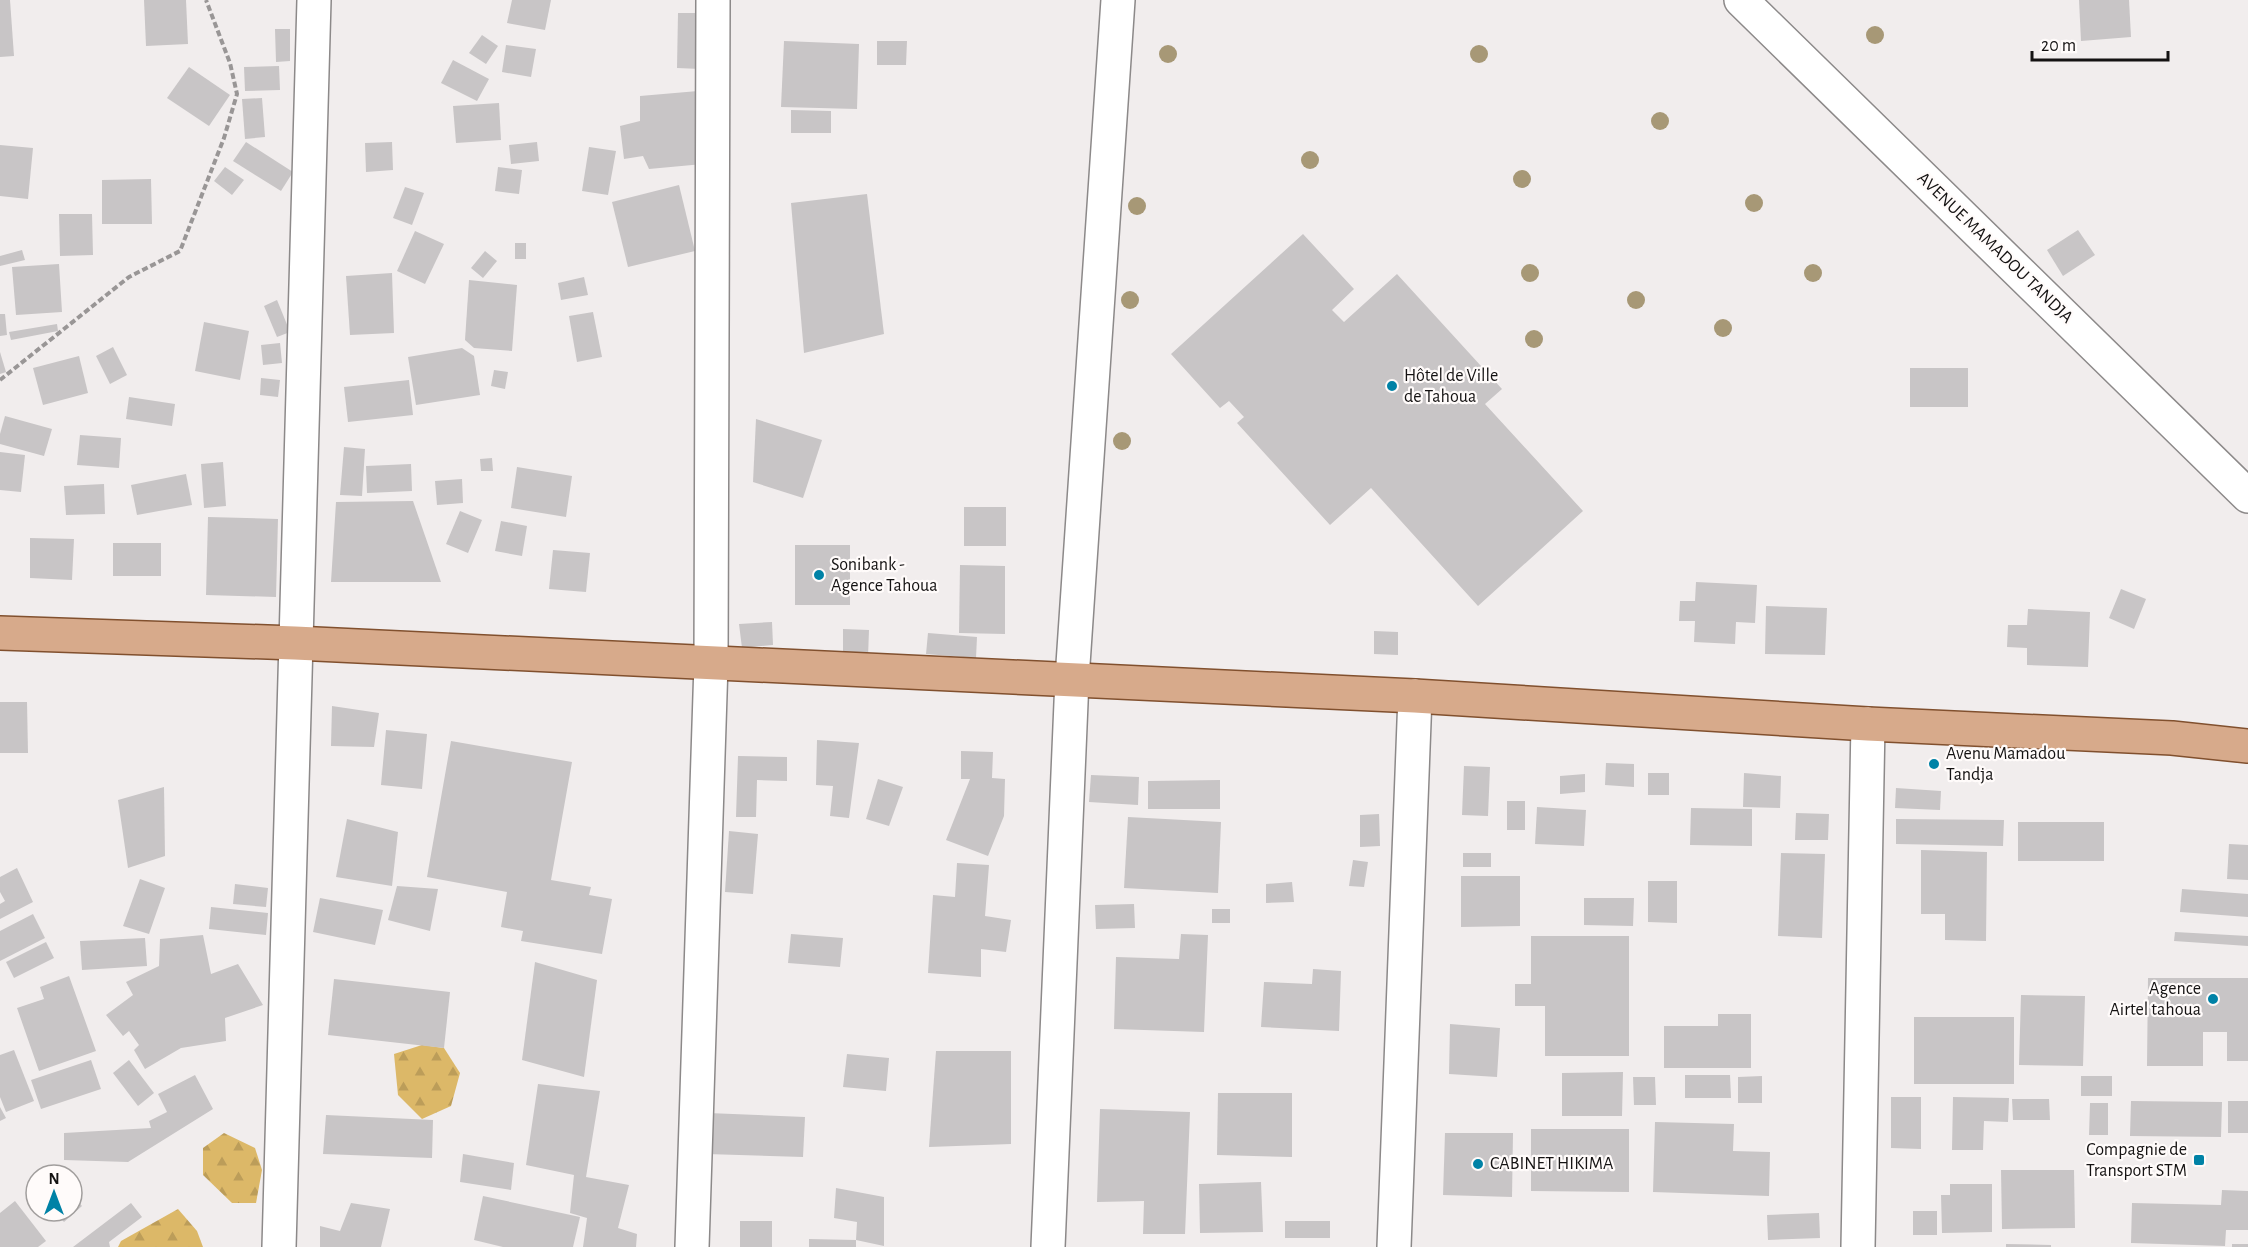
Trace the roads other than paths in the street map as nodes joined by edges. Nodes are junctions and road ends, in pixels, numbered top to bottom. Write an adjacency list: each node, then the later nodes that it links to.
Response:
1 (314, 0): 7 (street)
2 (713, 0): 8 (street)
3 (1118, 0): 9 (street)
4 (1741, 0): 5 (street, AVENUE MAMADOU TANDJA)
5 (2248, 496)
6 (0, 633): 7 (main road)
7 (295, 643): 8 (main road); 15 (street)
8 (711, 664): 9 (main road); 16 (street)
9 (1072, 679): 10 (main road); 17 (street)
10 (1415, 696): 11 (main road); 18 (street)
11 (1868, 724): 13 (main road); 19 (street)
12 (2248, 732): 13 (main road)
13 (2184, 739): 14 (main road)
14 (2248, 746)
15 (279, 1247)
16 (692, 1247)
17 (1048, 1247)
18 (1394, 1247)
19 (1858, 1247)

